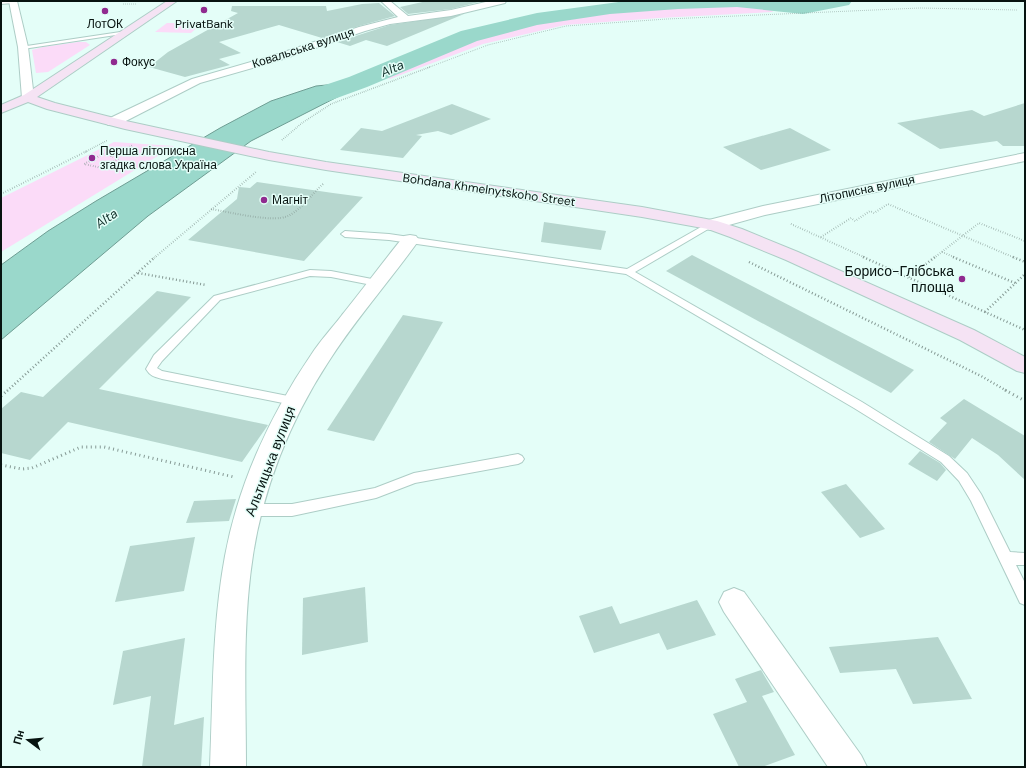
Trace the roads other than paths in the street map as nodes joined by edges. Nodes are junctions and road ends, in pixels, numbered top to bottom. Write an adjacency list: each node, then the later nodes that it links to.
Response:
1 (13, 1): 5 (lane); 8 (street)
2 (172, 1): 7 (main road)
3 (386, 1): 6 (street)
4 (502, 1): 6 (street, Ковальська вулиця)
5 (1, 4)
6 (406, 19): 11 (street, Ковальська вулиця)
7 (127, 32): 8 (lane); 9 (main road)
8 (23, 47): 9 (street)
9 (28, 98): 10 (main road); 11 (main road, Bohdana Khmelnytskoho Street)
10 (1, 109)
11 (113, 122): 13 (main road, Bohdana Khmelnytskoho Street)
12 (1025, 157): 13 (street, Літописна вулиця)
13 (711, 226): 16 (lane); 18 (main road, Bohdana Khmelnytskoho Street)
14 (345, 234): 15 (lane)
15 (410, 240): 16 (lane); 17 (street, Альтицька вулиця)
16 (628, 272): 22 (lane)
17 (377, 283): 19 (street, Альтицька вулиця); 19 (lane)
18 (1025, 366)
19 (293, 401): 21 (street, Альтицька вулиця)
20 (518, 459): 21 (lane)
21 (250, 510): 26 (street, Альтицька вулиця)
22 (1006, 558): 23 (lane); 24 (lane)
23 (1025, 559)
24 (1025, 598)
25 (734, 602): 27 (street)
26 (228, 767)
27 (850, 767)

